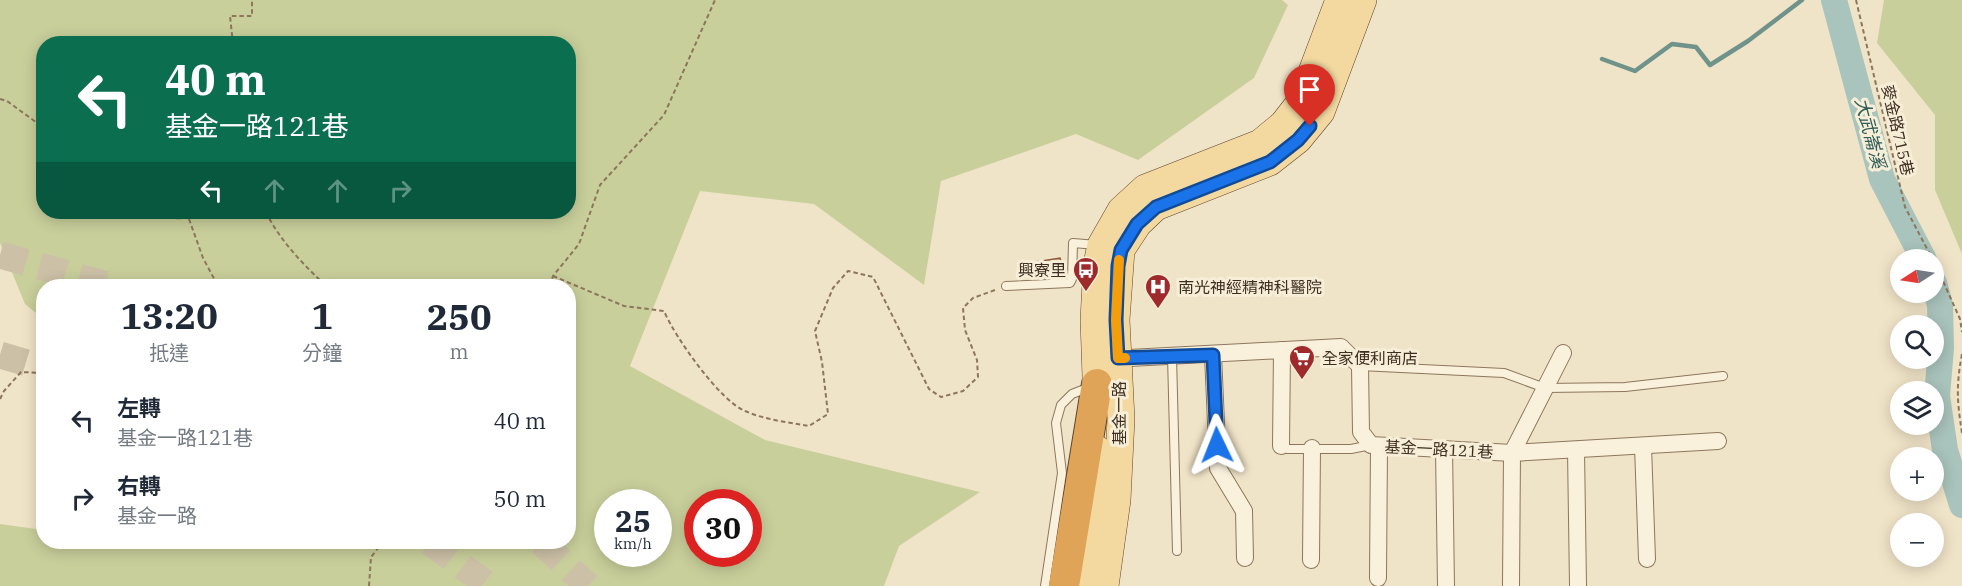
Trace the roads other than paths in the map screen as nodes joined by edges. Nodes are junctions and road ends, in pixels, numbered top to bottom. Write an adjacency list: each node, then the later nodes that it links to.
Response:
1 (1339, 0): 3 (main road, 基金一路)
2 (1363, 0): 10 (main road, 基金一路)
3 (1101, 245): 4 (lane); 10 (main road, 基金一路)
4 (1006, 286)
5 (1282, 350): 7 (street); 9 (street); 15 (street)
6 (1563, 353): 12 (street)
7 (1213, 355): 8 (street); 22 (street)
8 (1172, 356): 10 (street); 21 (lane)
9 (1360, 366): 12 (lane); 14 (street, 基金一路121巷)
10 (1108, 371): 26 (lane); 27 (highway); 28 (main road, 基金一路); 29 (main road, 基金一路)
11 (1723, 376): 12 (lane)
12 (1545, 388): 20 (street)
13 (1718, 441): 16 (street, 基金一路121巷)
14 (1375, 445): 17 (lane); 18 (street, 基金一路121巷); 25 (street)
15 (1281, 446): 17 (lane)
16 (1643, 446): 19 (street, 基金一路121巷); 23 (street)
17 (1312, 448): 24 (street)
18 (1444, 449): 20 (street, 基金一路121巷); 30 (street)
19 (1576, 450): 20 (street, 基金一路121巷); 32 (street)
20 (1512, 453): 31 (street)
21 (1177, 551)
22 (1245, 558)
23 (1647, 559)
24 (1311, 560)
25 (1378, 578)
26 (1045, 586)
27 (1064, 586)
28 (1083, 586)
29 (1105, 586)
30 (1446, 586)
31 (1511, 586)
32 (1578, 586)

